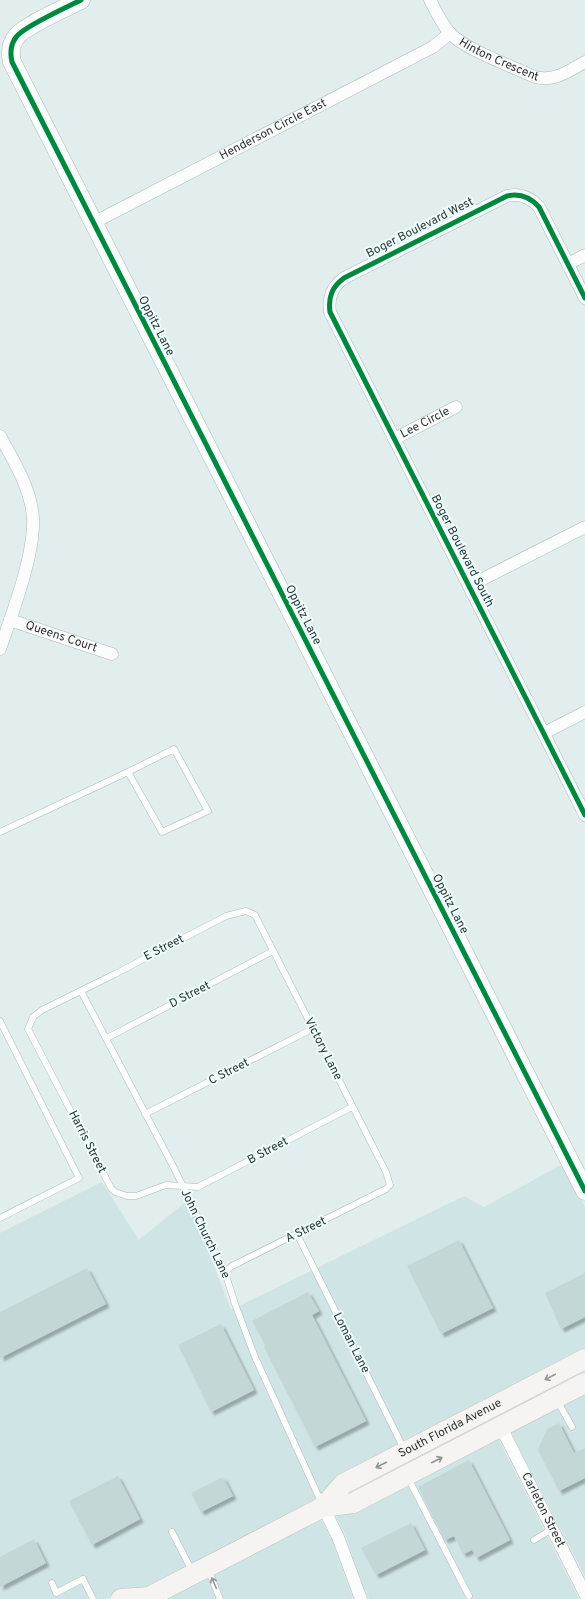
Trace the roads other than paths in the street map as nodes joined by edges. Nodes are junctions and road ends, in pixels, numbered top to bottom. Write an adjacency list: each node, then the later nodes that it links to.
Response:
1 (81, 0): 5 (street, Oppitz Lane)
2 (430, 0): 3 (street, Hinton Crescent)
3 (450, 34): 4 (street, Hinton Crescent); 5 (street, Henderson Circle East)
4 (585, 62)
5 (93, 223): 34 (street, Oppitz Lane)
6 (585, 255): 7 (street)
7 (568, 264): 8 (street, Boger Boulevard West); 9 (street)
8 (330, 295): 12 (street, Boger Boulevard South)
9 (585, 298)
10 (456, 407): 12 (street, Lee Circle)
11 (0, 436): 15 (street)
12 (394, 439): 14 (street, Boger Boulevard South)
13 (585, 527): 14 (street)
14 (469, 586): 19 (street, Boger Boulevard South)
15 (10, 620): 16 (street); 17 (street, Queens Court)
16 (0, 649)
17 (112, 654)
18 (585, 712): 19 (street)
19 (544, 733): 21 (street, Boger Boulevard South)
20 (128, 772): 20 (lane); 22 (lane)
21 (585, 815)
22 (0, 832)
23 (249, 912): 24 (lane, Victory Lane); 25 (lane, E Street)
24 (273, 951): 28 (lane, Victory Lane); 29 (lane, D Street)
25 (81, 991): 27 (lane, E Street); 29 (lane, John Church Lane)
26 (0, 1021): 35 (lane)
27 (28, 1029): 32 (lane, Harris Street)
28 (312, 1029): 30 (lane, Victory Lane); 31 (lane, C Street)
29 (106, 1038): 31 (lane, John Church Lane)
30 (352, 1107): 32 (lane, B Street); 33 (lane, Victory Lane)
31 (145, 1114): 32 (lane, John Church Lane)
32 (182, 1186): 37 (lane, John Church Lane)
33 (386, 1189): 36 (lane, A Street)
34 (585, 1191)
35 (0, 1218)
36 (297, 1234): 37 (lane, A Street); 43 (lane, Loman Lane)
37 (225, 1272): 45 (lane, John Church Lane)
38 (585, 1359): 43 (main road, South Florida Avenue, one-way to 43)
39 (585, 1383): 40 (main road, South Florida Avenue)
40 (557, 1398): 41 (main road, South Florida Avenue); 42 (lane)
41 (501, 1427): 44 (main road, South Florida Avenue, one-way to 41); 46 (street, Carleton Street)
42 (572, 1427)
43 (405, 1452): 45 (main road, South Florida Avenue, one-way to 45)
44 (407, 1476): 45 (main road, South Florida Avenue); 52 (lane)
45 (323, 1507): 49 (main road, South Florida Avenue); 57 (street)
46 (552, 1529): 48 (lane); 51 (street, Carleton Street)
47 (172, 1532): 49 (lane)
48 (534, 1540)
49 (200, 1570): 53 (main road, South Florida Avenue); 56 (lane, one-way to 49)
50 (52, 1583): 54 (lane)
51 (585, 1594)
52 (469, 1596)
53 (149, 1598): 55 (main road, South Florida Avenue)
54 (93, 1599)
55 (121, 1599)
56 (220, 1599)
57 (361, 1599)

